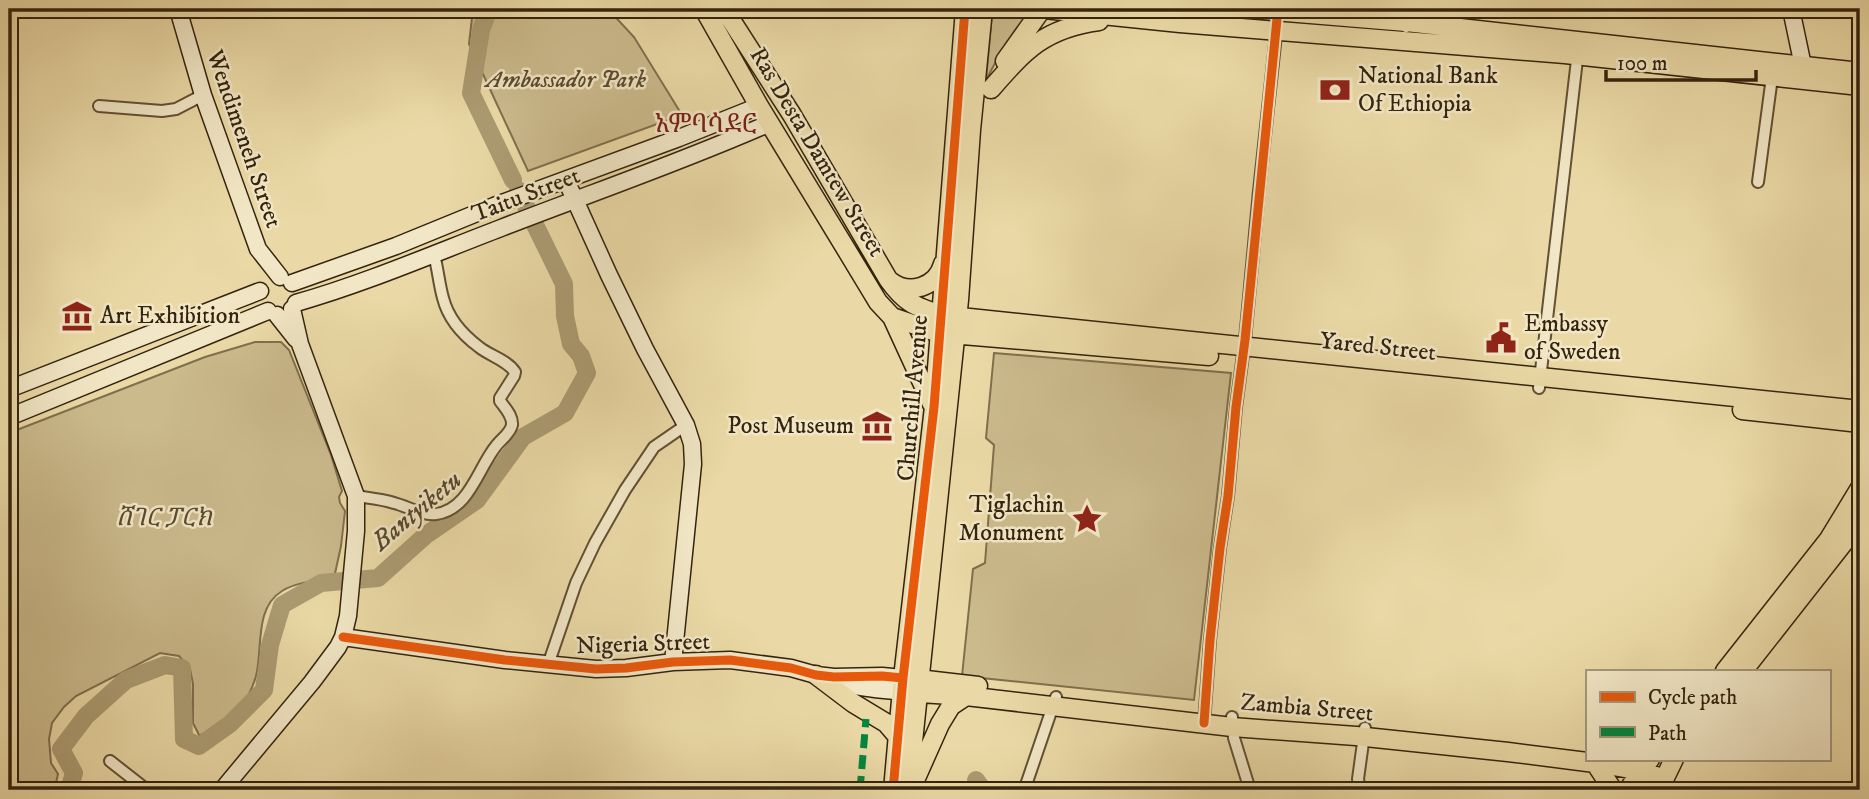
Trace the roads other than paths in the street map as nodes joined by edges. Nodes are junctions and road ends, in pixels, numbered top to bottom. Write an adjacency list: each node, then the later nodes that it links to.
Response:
1 (178, 9): 20 (street, Wendimeneh Street)
2 (704, 9): 22 (main road, Ras Desta Damtew Street)
3 (965, 9): 29 (main road, Churchill Avenue)
4 (983, 9): 24 (main road, Churchill Avenue)
5 (1043, 9): 10 (main road); 19 (main road)
6 (1251, 9): 8 (main road)
7 (1791, 9): 14 (street)
8 (1278, 10): 11 (main road); 12 (street)
9 (728, 12): 31 (main road, Ras Desta Damtew Street)
10 (1139, 19): 12 (main road); 19 (main road)
11 (1406, 24): 12 (main road); 13 (main road)
12 (1277, 31): 38 (street)
13 (1578, 49): 14 (main road); 17 (main road); 42 (street)
14 (1803, 66): 16 (main road)
15 (1860, 72): 16 (main road)
16 (1823, 75): 17 (main road); 18 (main road)
17 (1772, 77): 26 (street)
18 (1860, 86)
19 (990, 89): 24 (main road)
20 (203, 95): 21 (street); 28 (street, Wendimeneh Street)
21 (99, 106)
22 (759, 106): 23 (main road, Ras Desta Damtew Street); 25 (street, Taitu Street)
23 (770, 123): 27 (street, Taitu Street); 36 (main road, Ras Desta Damtew Street)
24 (971, 130): 37 (main road, Churchill Avenue)
25 (566, 180): 27 (street); 32 (street, Taitu Street)
26 (1758, 182)
27 (575, 201): 30 (street, Taitu Street); 49 (street)
28 (258, 249): 32 (street, Wendimeneh Street); 33 (street)
29 (945, 254): 31 (main road); 37 (main road, Churchill Avenue)
30 (434, 255): 35 (street, Taitu Street); 51 (street)
31 (888, 279): 34 (main road, Ras Desta Damtew Street)
32 (286, 280): 33 (street); 35 (street)
33 (261, 289): 35 (street); 39 (street)
34 (905, 300): 37 (main road, Yared Street)
35 (283, 310): 41 (street, Taitu Street); 51 (street)
36 (892, 317): 37 (main road, Yared Street); 45 (main road, Ras Desta Damtew Street)
37 (948, 325): 38 (main road, Yared Street); 45 (main road, Churchill Avenue); 59 (main road, Churchill Avenue)
38 (1243, 353): 42 (main road, Yared Street); 62 (street)
39 (91, 357): 40 (street); 41 (street)
40 (58, 369): 43 (street); 44 (street)
41 (99, 379): 44 (street, Taitu Street)
42 (1539, 382): 46 (main road, Yared Street); 48 (main road, Yared Street)
43 (9, 388)
44 (68, 392): 47 (street, Taitu Street)
45 (934, 407): 59 (main road, Churchill Avenue)
46 (1860, 410)
47 (9, 417)
48 (1860, 424)
49 (686, 425): 54 (street); 55 (street)
50 (1860, 488): 56 (main road)
51 (356, 496): 53 (street)
52 (1860, 519): 57 (main road)
53 (343, 637): 55 (street, Nigeria Street); 73 (street)
54 (673, 662): 55 (street, Nigeria Street); 58 (street, Nigeria Street)
55 (548, 665)
56 (1726, 670)
57 (1744, 670)
58 (825, 676): 59 (street, Nigeria Street); 65 (main road)
59 (910, 686): 60 (main road, Zambia Street); 61 (main road, Zambia Street); 65 (main road, Churchill Avenue); 75 (main road, Churchill Avenue)
60 (966, 696): 61 (main road, Zambia Street); 75 (main road)
61 (1054, 702): 62 (main road, Zambia Street); 76 (street)
62 (1205, 718): 63 (main road, Zambia Street)
63 (1232, 722): 64 (main road, Zambia Street); 77 (street)
64 (1364, 732): 66 (main road, Zambia Street); 78 (street)
65 (898, 737): 74 (main road, Churchill Avenue)
66 (1586, 756)
67 (1593, 760): 79 (main road)
68 (1612, 760): 70 (main road, Zambia Street)
69 (110, 761): 72 (street)
70 (1646, 765): 71 (main road, Zambia Street); 80 (main road)
71 (1665, 770)
72 (148, 790)
73 (222, 790)
74 (893, 790)
75 (909, 790)
76 (1027, 790)
77 (1250, 790)
78 (1360, 790)
79 (1613, 790)
80 (1628, 790)

